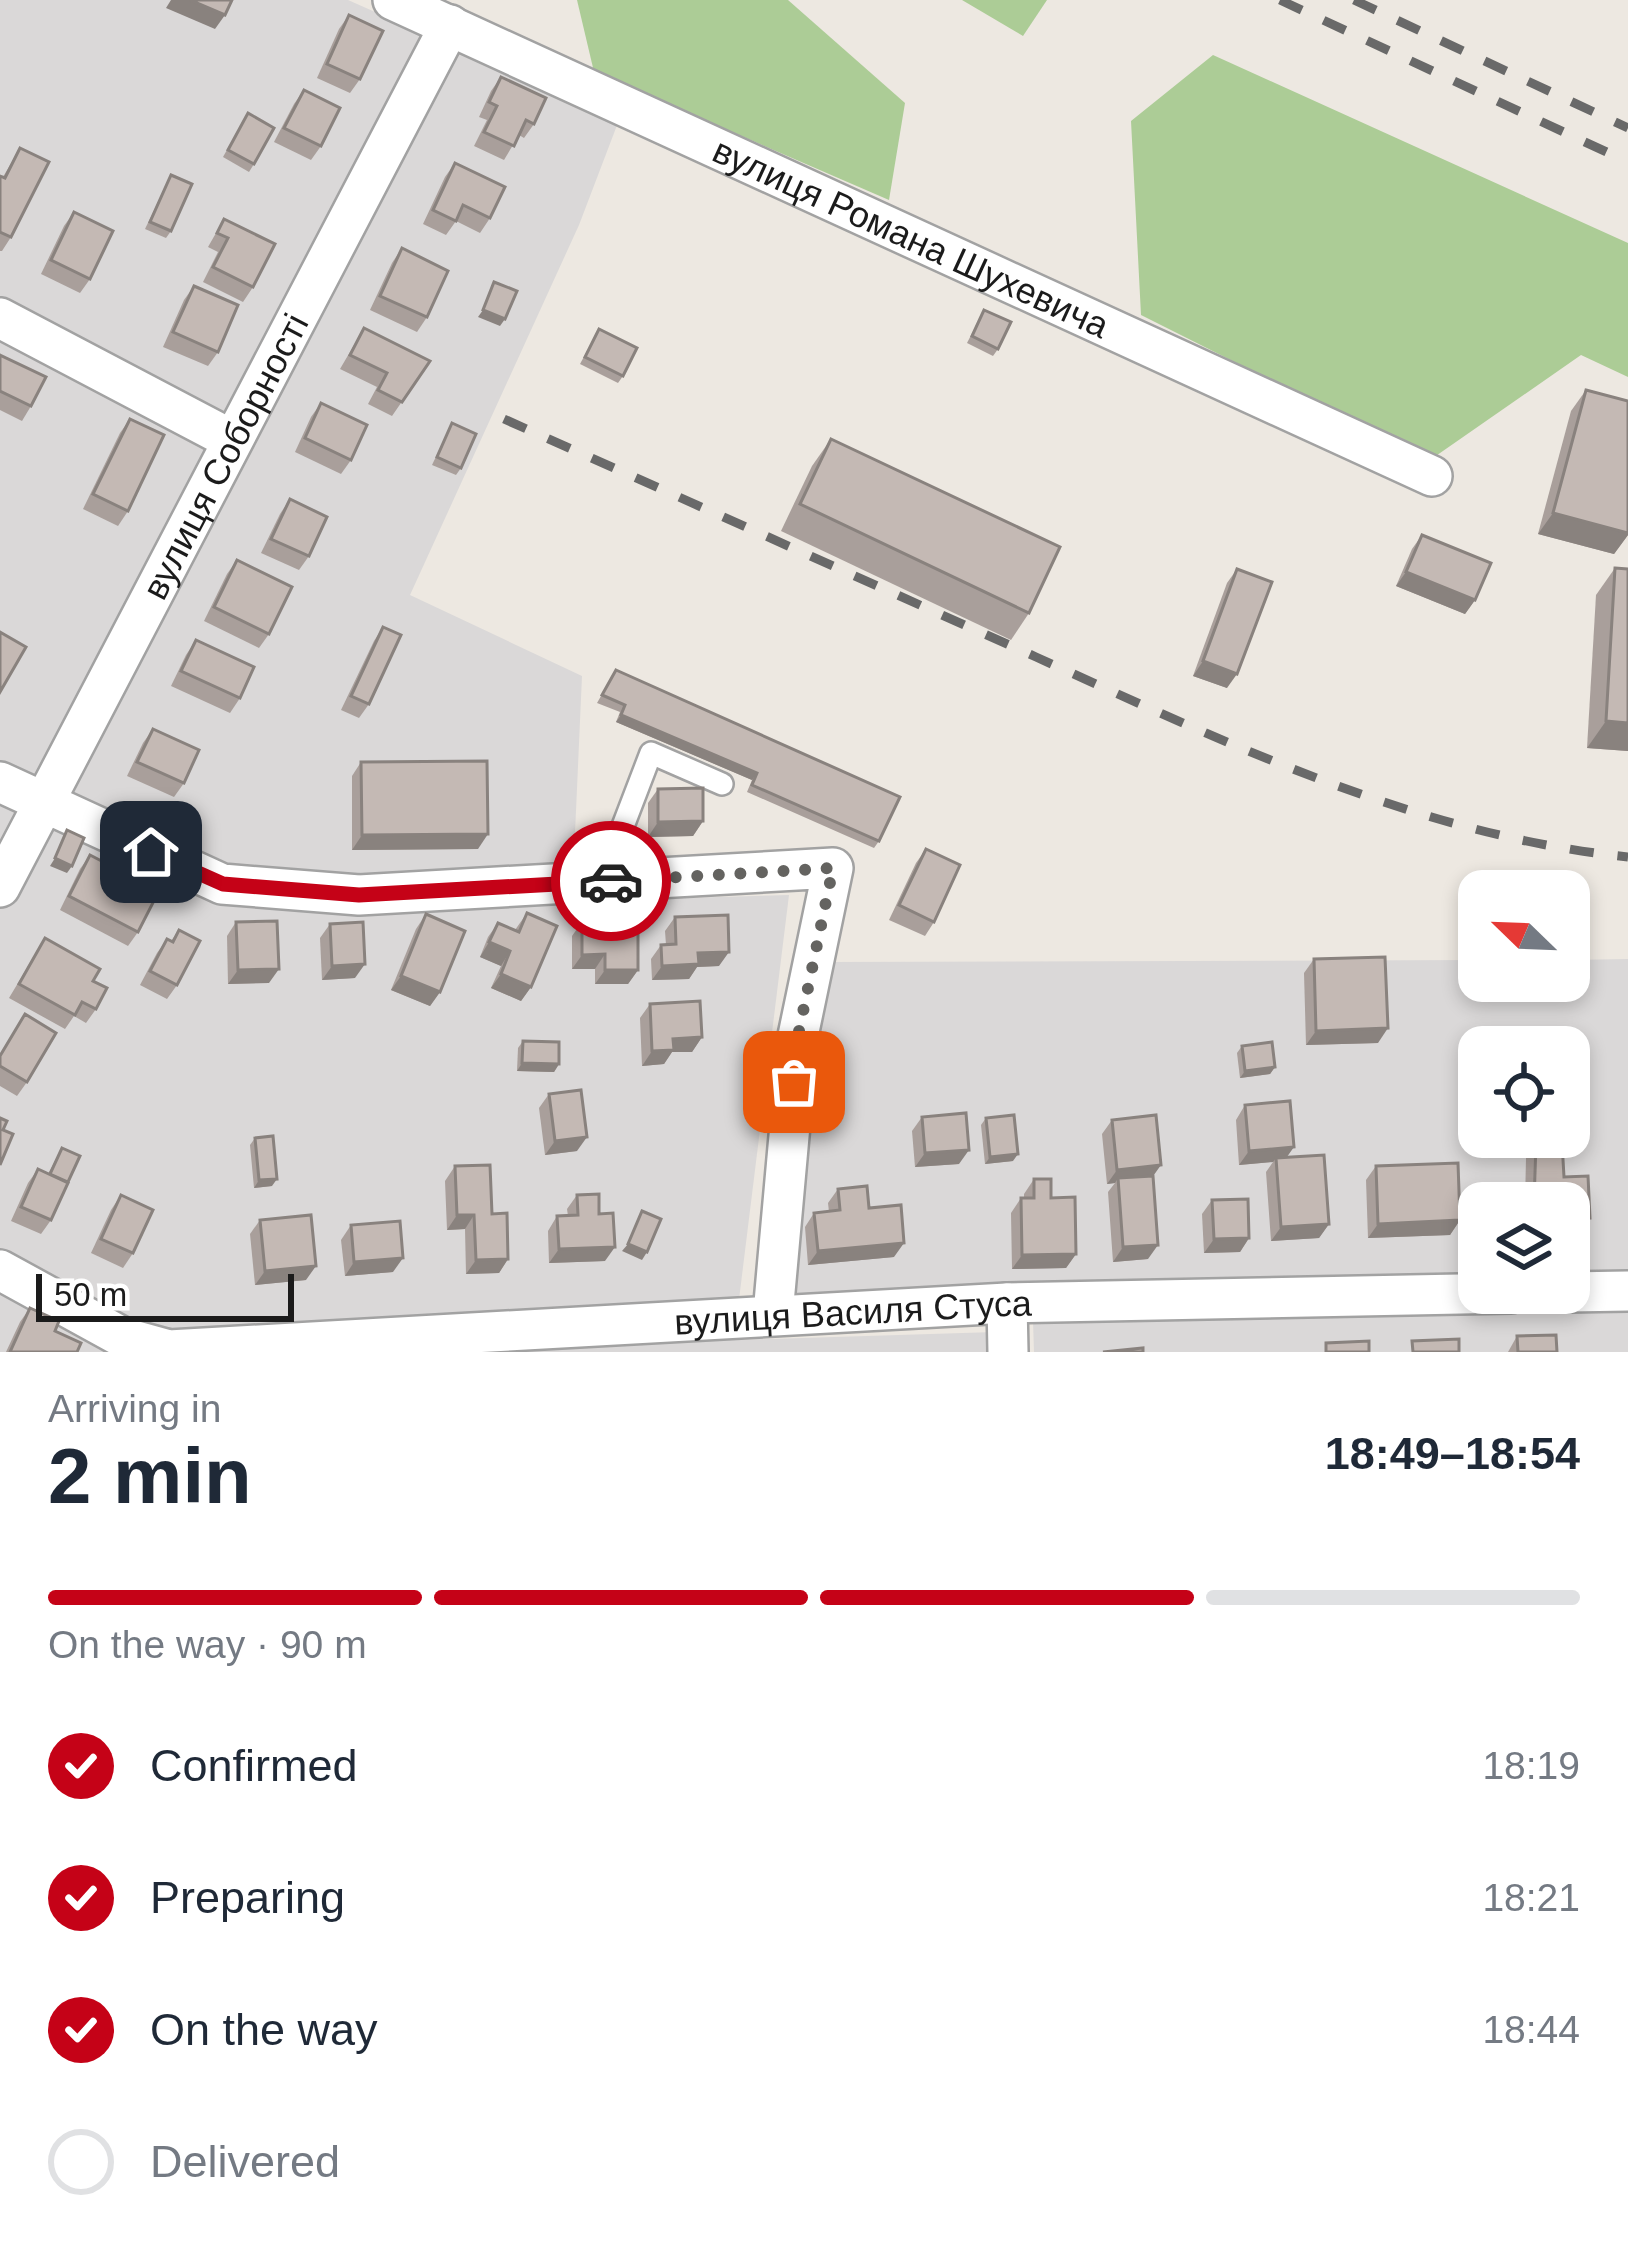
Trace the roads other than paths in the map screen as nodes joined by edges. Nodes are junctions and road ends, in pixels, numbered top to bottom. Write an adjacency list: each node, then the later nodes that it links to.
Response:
1 (393, 0): 2 (street, вулиця Романа Шухевича)
2 (450, 25): 4 (street, вулиця Соборності); 5 (street, вулиця Романа Шухевича)
3 (0, 318): 4 (street)
4 (232, 440): 8 (street, вулиця Соборності)
5 (1432, 476)
6 (0, 782): 8 (street)
7 (722, 784): 9 (lane)
8 (43, 804): 9 (street); 10 (street, вулиця Соборності)
9 (590, 882): 16 (street)
10 (0, 887)
11 (0, 1270): 17 (street, вулиця Василя Стуса)
12 (1628, 1291): 13 (street)
13 (1590, 1292)
14 (1458, 1294): 15 (street, вулиця Василя Стуса)
15 (1007, 1303): 16 (street, вулиця Василя Стуса); 18 (street)
16 (773, 1313): 17 (street, вулиця Василя Стуса)
17 (118, 1345)
18 (1008, 1352)

